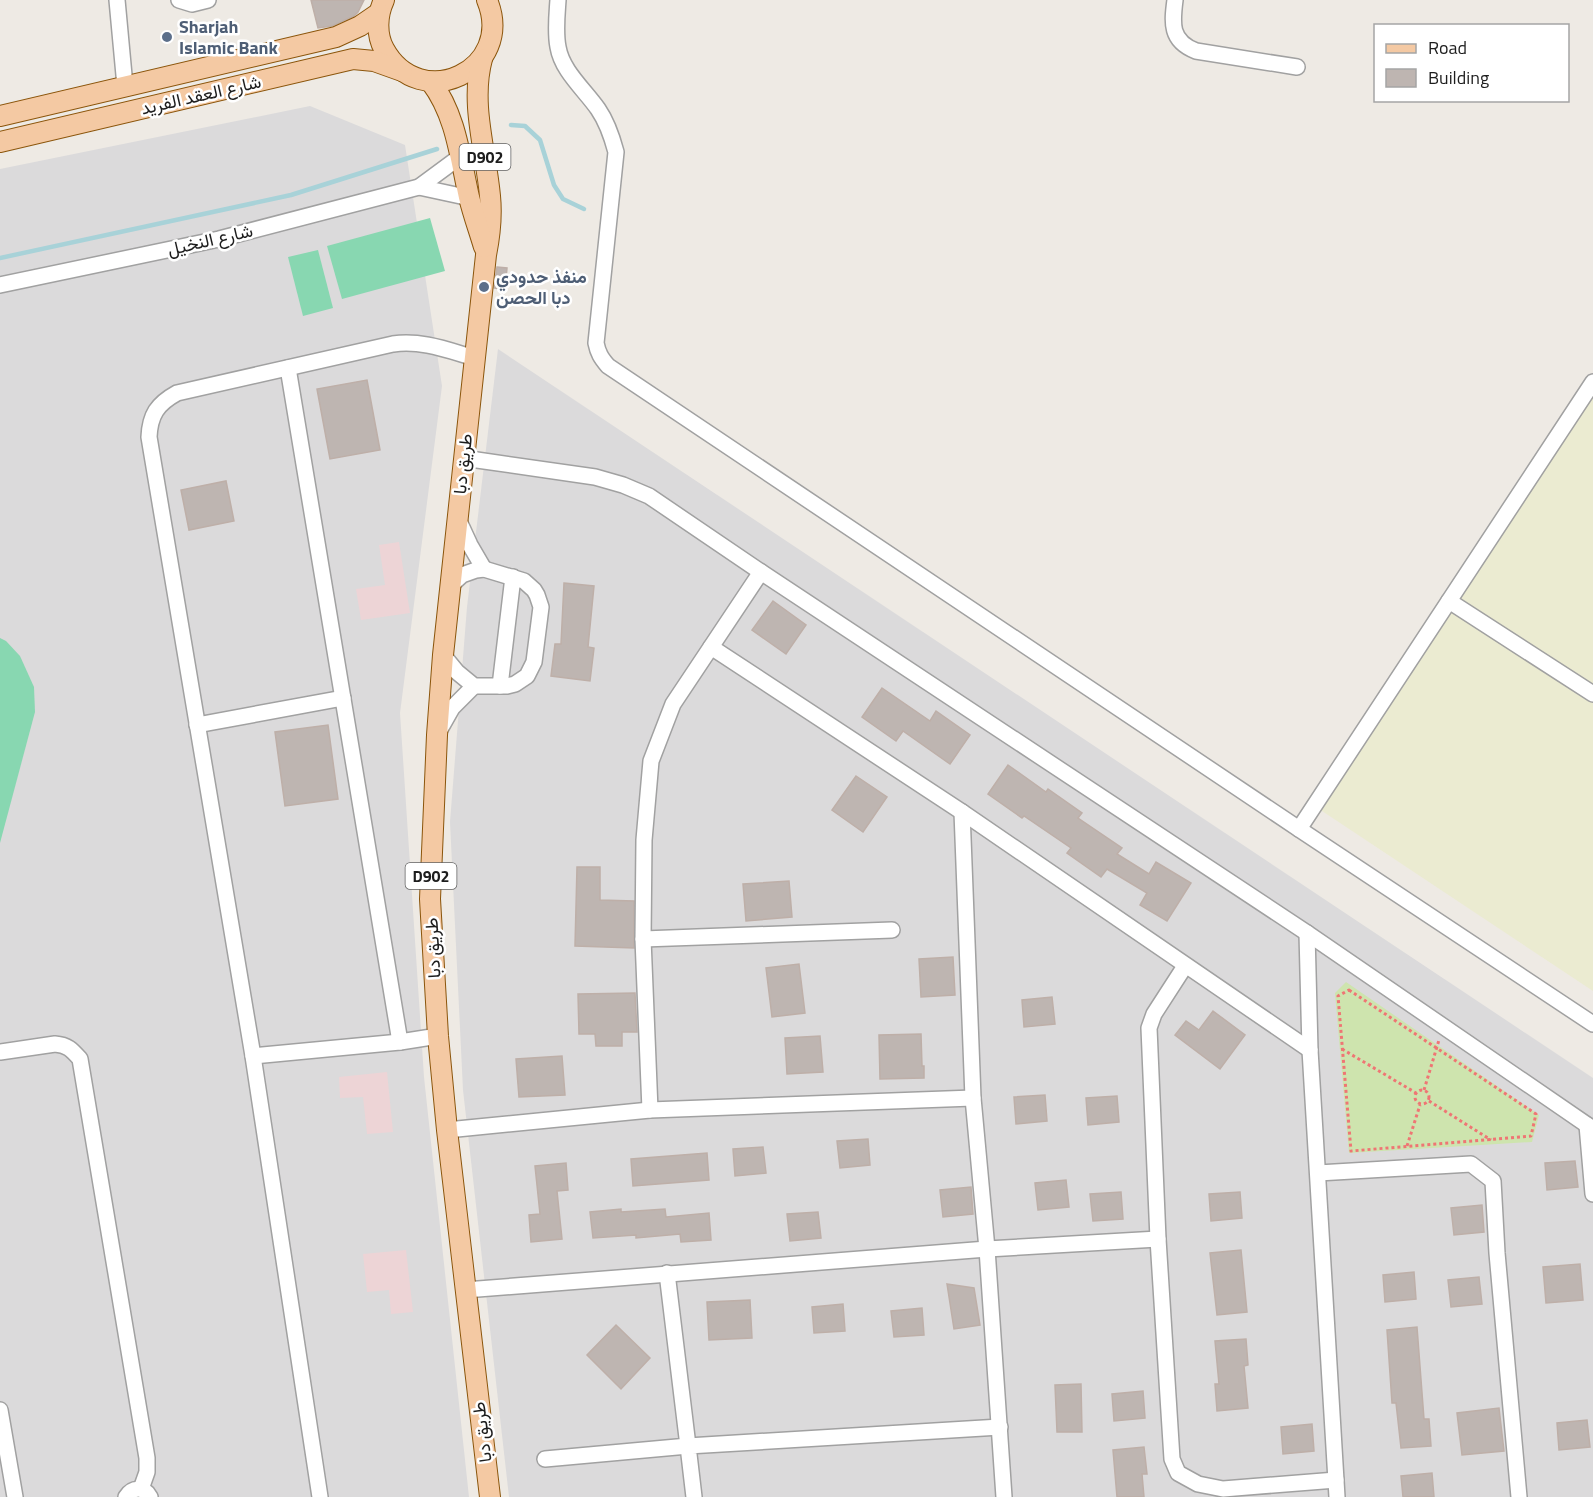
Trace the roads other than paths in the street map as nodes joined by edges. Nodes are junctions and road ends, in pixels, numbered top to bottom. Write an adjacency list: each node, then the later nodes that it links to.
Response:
1 (117, 0): 12 (street)
2 (179, 0): 3 (street)
3 (208, 0)
4 (558, 0): 40 (street)
5 (1175, 0): 9 (street)
6 (491, 4): 8 (main road, طريق دبا)
7 (381, 5): 10 (main road); 12 (main road, شارع العقد الفريد)
8 (482, 59): 11 (main road); 17 (main road, طريق دبا / D902)
9 (1297, 68)
10 (402, 71): 11 (main road, شارع العقد الفريد); 14 (main road, شارع العقد الفريد)
11 (431, 82): 15 (main road, طريق دبا / D902)
12 (125, 86): 13 (main road, شارع العقد الفريد)
13 (0, 116)
14 (0, 142)
15 (461, 156): 16 (street, شارع النخيل); 18 (main road, طريق دبا / D902)
16 (419, 187): 18 (street, شارع النخيل); 20 (street, شارع النخيل)
17 (490, 196): 18 (main road); 19 (main road, طريق دبا / D902)
18 (470, 198): 19 (main road, طريق دبا / D902)
19 (486, 255): 21 (main road, طريق دبا / D902)
20 (0, 285)
21 (475, 358): 22 (street); 24 (main road, طريق دبا / D902)
22 (288, 368): 36 (street); 37 (street)
23 (1593, 382): 30 (street)
24 (463, 458): 25 (main road, طريق دبا / D902); 27 (street)
25 (458, 519): 26 (street); 29 (main road, طريق دبا / D902)
26 (484, 569): 28 (street); 29 (street)
27 (761, 572): 31 (street); 42 (street)
28 (513, 577): 34 (street); 34 (street)
29 (450, 586): 32 (main road, طريق دبا / D902)
30 (1449, 601): 35 (street); 40 (street)
31 (711, 647): 39 (street); 43 (street)
32 (443, 655): 33 (street); 38 (main road, طريق دبا / D902)
33 (474, 686): 34 (street); 38 (street)
34 (500, 686)
35 (1593, 694)
36 (343, 698): 37 (street); 47 (street)
37 (197, 725): 50 (street)
38 (437, 735): 46 (main road, طريق دبا / D902)
39 (962, 812): 44 (street); 51 (street)
40 (1299, 829): 45 (street)
41 (892, 930): 43 (street)
42 (1307, 933): 48 (street); 53 (street)
43 (643, 939): 52 (street)
44 (1185, 966): 48 (street); 57 (street)
45 (1593, 1024)
46 (438, 1036): 47 (street); 54 (main road, طريق دبا / D902)
47 (400, 1042): 50 (street)
48 (1310, 1050): 55 (street)
49 (0, 1052): 66 (street)
50 (253, 1056): 69 (street)
51 (973, 1098): 52 (street); 58 (street)
52 (650, 1110): 54 (street)
53 (1590, 1127): 56 (street)
54 (447, 1130): 60 (main road, طريق دبا / D902)
55 (1318, 1173): 65 (street); 74 (street)
56 (1593, 1194)
57 (1158, 1239): 58 (street); 65 (street)
58 (987, 1249): 59 (street); 62 (street)
59 (666, 1274): 60 (street); 63 (street)
60 (465, 1290): 70 (main road, طريق دبا / D902)
61 (0, 1410): 67 (street)
62 (1000, 1427): 63 (street); 72 (street)
63 (688, 1446): 64 (street); 71 (street)
64 (545, 1459)
65 (1336, 1480): 73 (street)
66 (146, 1493): 68 (street)
67 (15, 1497)
68 (126, 1497)
69 (320, 1497)
70 (490, 1497)
71 (694, 1497)
72 (1004, 1497)
73 (1337, 1497)
74 (1518, 1497)

